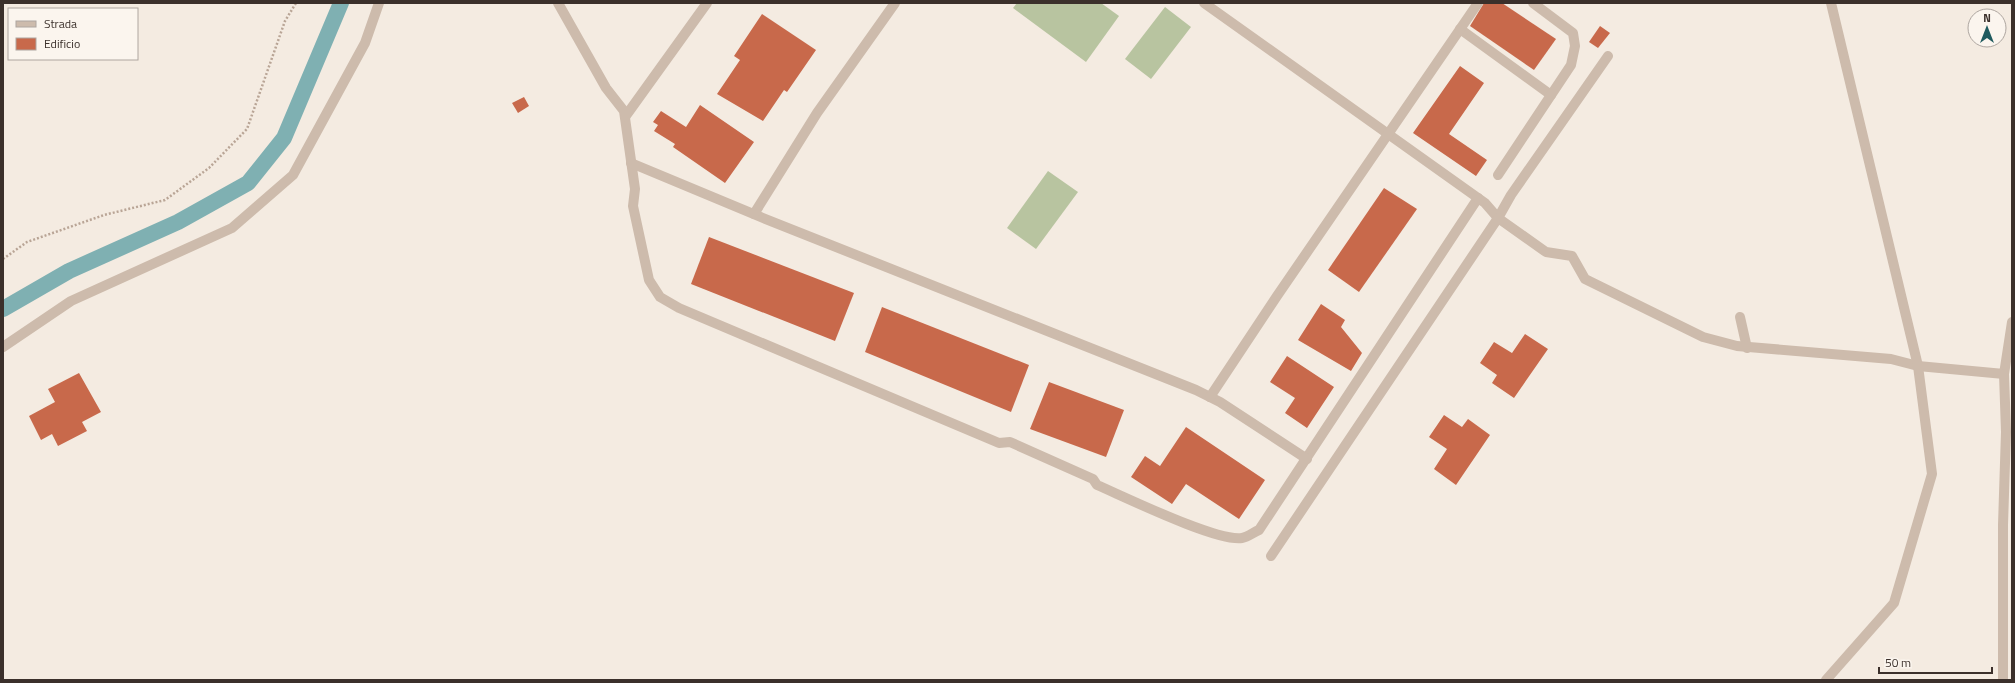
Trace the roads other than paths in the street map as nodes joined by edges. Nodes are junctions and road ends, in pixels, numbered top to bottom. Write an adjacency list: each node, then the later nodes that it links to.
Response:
1 (379, 3): 21 (street)
2 (558, 3): 12 (street)
3 (708, 3): 12 (street)
4 (895, 3): 17 (street)
5 (1204, 3): 13 (street)
6 (1478, 3): 9 (street)
7 (1533, 3): 11 (street)
8 (1831, 3): 23 (street)
9 (1460, 29): 11 (street); 13 (street)
10 (1608, 56): 18 (street)
11 (1551, 95): 15 (street)
12 (625, 117): 14 (street)
13 (1389, 135): 16 (street); 25 (street)
14 (631, 163): 17 (street); 26 (street)
15 (1498, 175)
16 (1478, 198): 18 (street); 26 (street)
17 (754, 214): 25 (street)
18 (1498, 218): 22 (street); 27 (street)
19 (1740, 317): 22 (street)
20 (2012, 322): 24 (street)
21 (3, 347)
22 (1747, 348): 23 (street)
23 (1918, 366): 24 (street); 28 (street)
24 (2004, 374): 29 (street)
25 (1210, 397): 26 (street)
26 (1307, 459)
27 (1271, 556)
28 (1826, 680)
29 (2003, 680)

